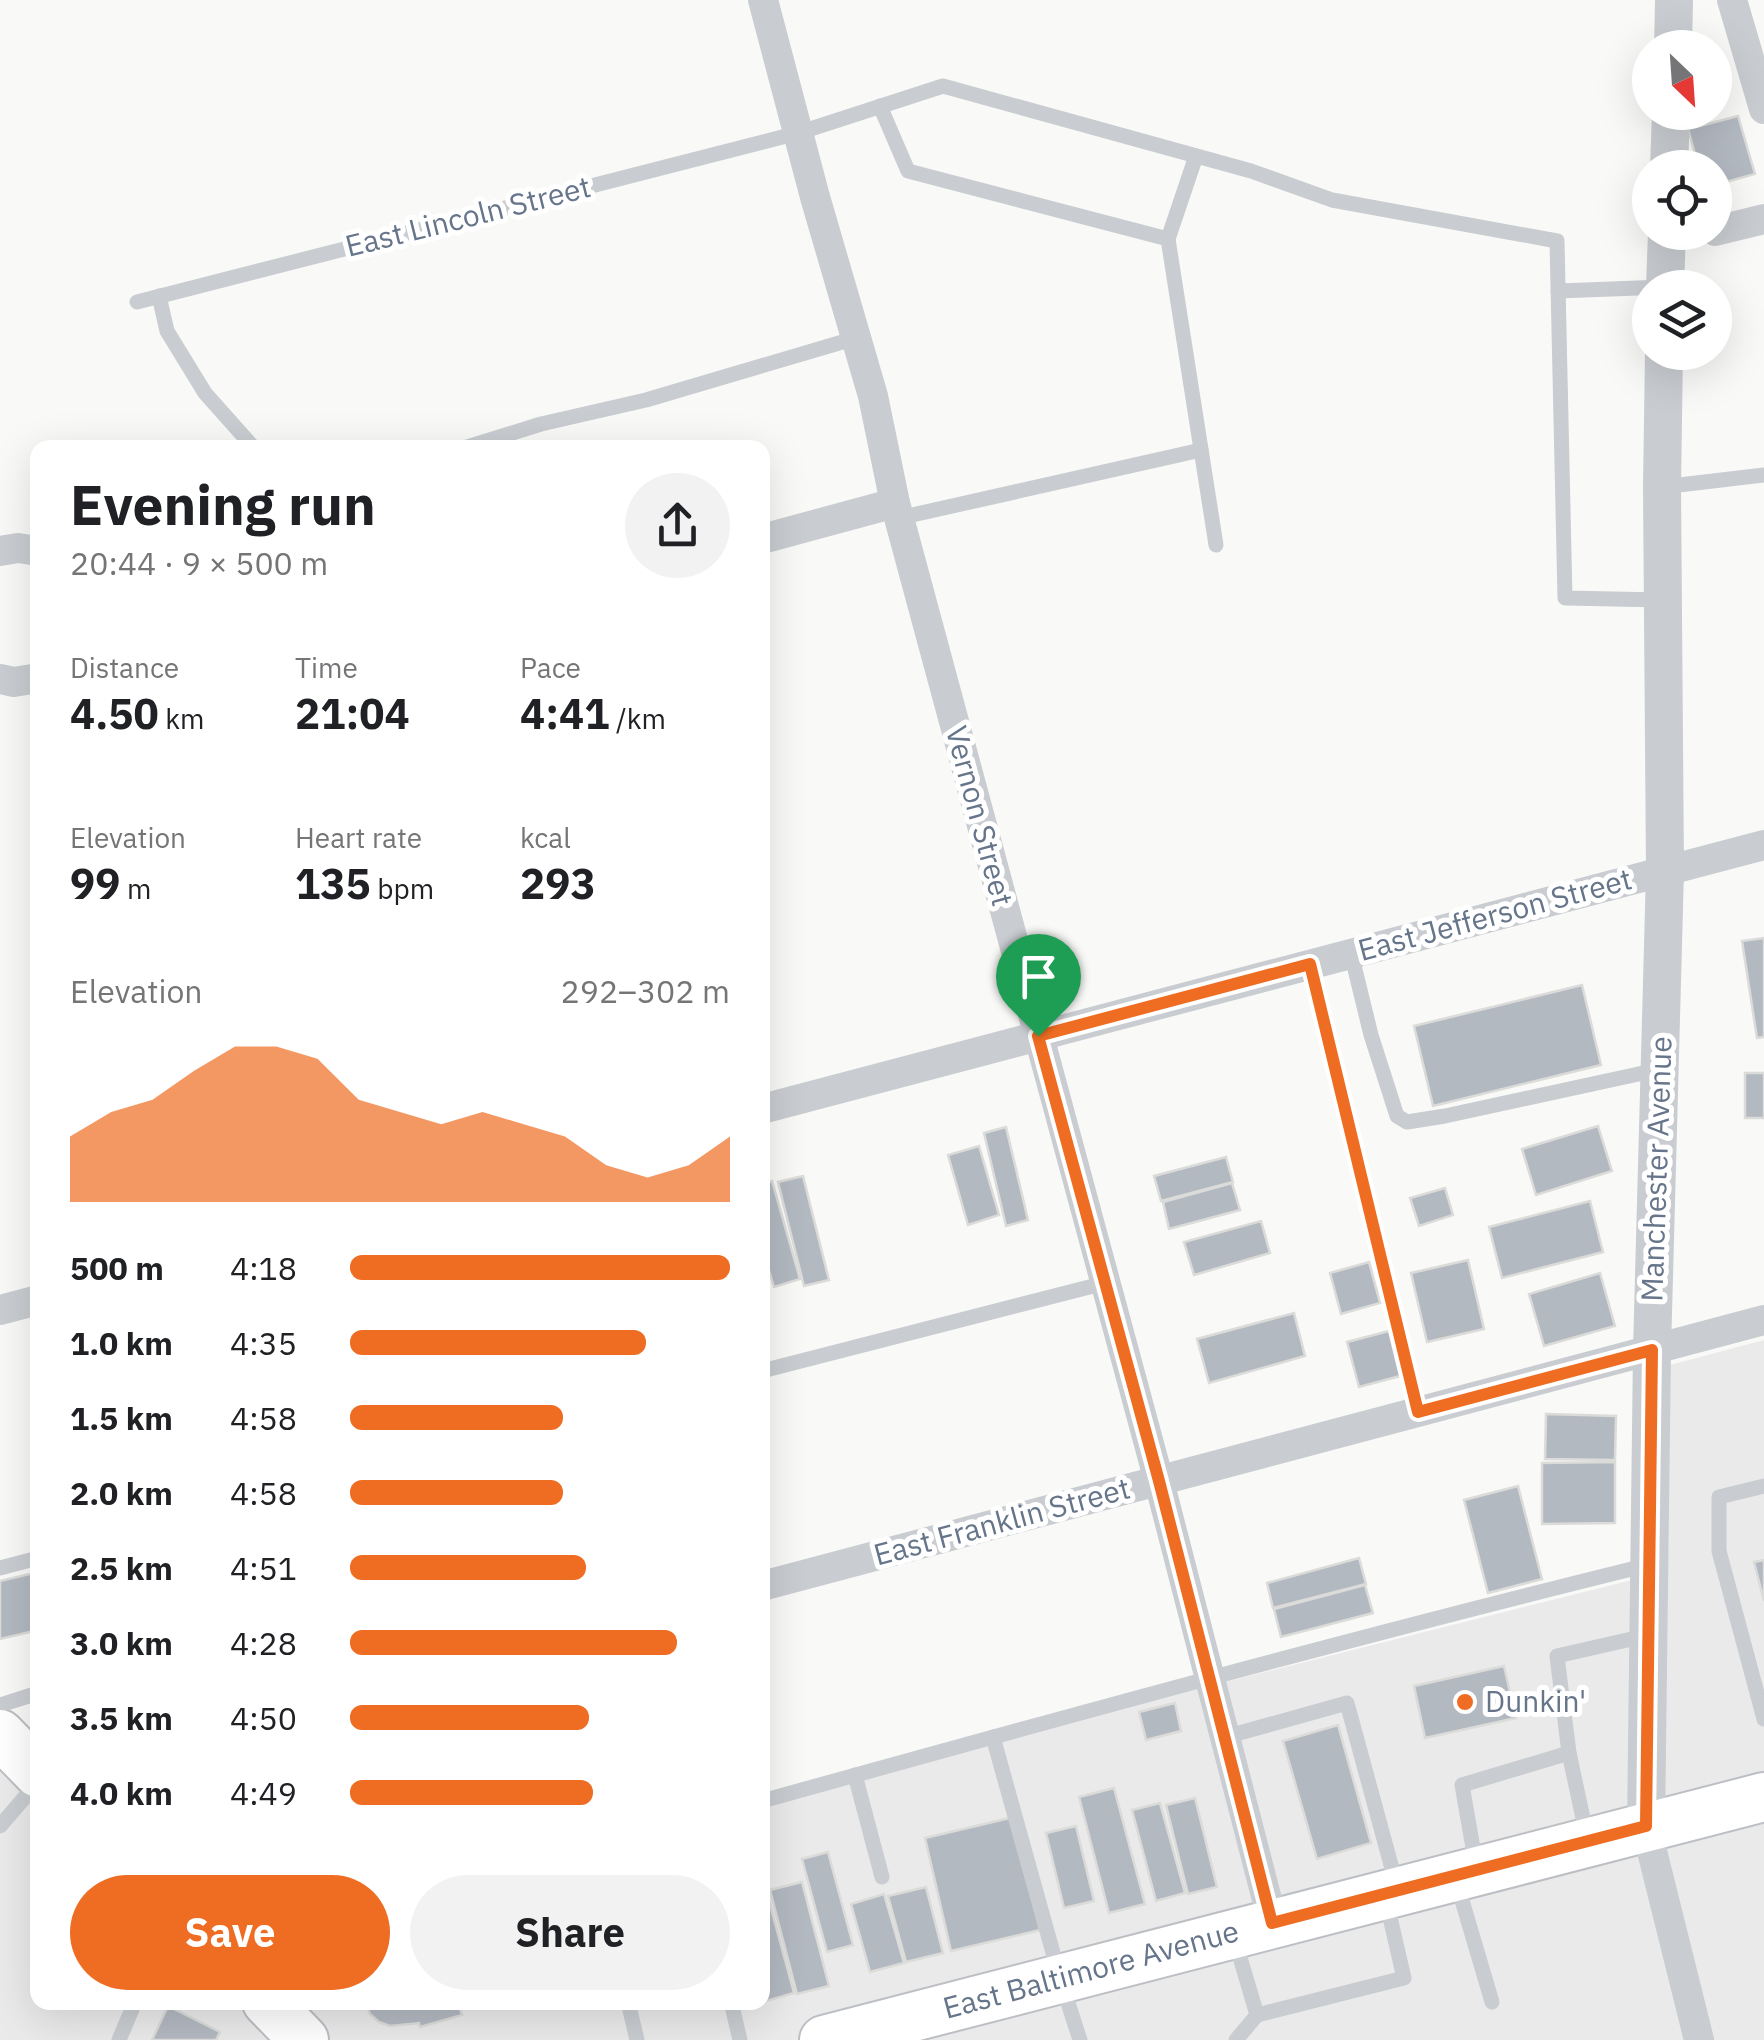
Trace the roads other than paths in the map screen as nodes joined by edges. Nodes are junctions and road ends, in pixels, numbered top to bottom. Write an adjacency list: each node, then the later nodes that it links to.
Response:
1 (762, 0): 7 (street, Vernon Street)
2 (1674, 0): 4 (street)
3 (1732, 0): 6 (street)
4 (1673, 30)
5 (880, 106): 7 (lane, East Lincoln Street); 8 (lane, East Lincoln Street); 11 (lane)
6 (1764, 109)
7 (798, 133): 14 (lane, East Lincoln Street); 16 (street, Vernon Street)
8 (1196, 156): 11 (lane); 13 (lane, East Lincoln Street)
9 (1764, 219): 10 (street)
10 (1732, 227)
11 (1168, 239): 20 (lane)
12 (1632, 288): 13 (lane)
13 (1558, 291): 28 (lane)
14 (159, 296): 15 (lane, East Lincoln Street); 18 (lane)
15 (137, 302)
16 (856, 338): 19 (lane); 23 (street, Vernon Street)
17 (1664, 370): 22 (street, Manchester Avenue)
18 (247, 440)
19 (490, 440)
20 (1201, 450): 23 (lane); 25 (lane)
21 (1764, 475): 22 (lane)
22 (1662, 487): 28 (street, Manchester Avenue)
23 (897, 510): 24 (street); 35 (street, Vernon Street)
24 (770, 537)
25 (1216, 545)
26 (0, 550): 27 (street)
27 (30, 550)
28 (1662, 600): 32 (street, Manchester Avenue)
29 (0, 679): 30 (street)
30 (30, 679)
31 (1764, 844): 32 (street, East Jefferson Street)
32 (1665, 870): 33 (street, East Jefferson Street); 36 (street, Manchester Avenue)
33 (1352, 953): 34 (street, East Jefferson Street); 36 (lane)
34 (1310, 964): 35 (street, East Jefferson Street); 44 (lane)
35 (1038, 1036): 37 (street, East Jefferson Street); 38 (street, Vernon Street)
36 (1660, 1070): 42 (street, Manchester Avenue)
37 (770, 1107)
38 (1105, 1283): 43 (lane); 45 (street, Vernon Street)
39 (30, 1302): 40 (street)
40 (0, 1310)
41 (1764, 1320): 42 (street, East Franklin Street)
42 (1652, 1350): 44 (street, East Franklin Street); 48 (street, Manchester Avenue)
43 (770, 1369)
44 (1418, 1412): 45 (street, East Franklin Street)
45 (1159, 1481): 50 (street, East Franklin Street); 52 (street, Vernon Street)
46 (1764, 1486): 55 (lane)
47 (30, 1560): 49 (lane)
48 (1649, 1564): 51 (street, Manchester Avenue); 52 (lane)
49 (0, 1568)
50 (770, 1584)
51 (1648, 1635): 59 (lane); 66 (street, Manchester Avenue)
52 (1209, 1677): 57 (lane); 58 (street, Vernon Street)
53 (30, 1696): 54 (lane)
54 (0, 1705)
55 (1764, 1719)
56 (0, 1734): 60 (main road)
57 (993, 1737): 61 (lane); 72 (lane)
58 (1225, 1737): 70 (lane); 71 (street, Vernon Street)
59 (1569, 1753): 67 (lane); 68 (lane)
60 (30, 1765)
61 (856, 1775): 64 (lane); 69 (lane)
62 (30, 1791): 65 (lane)
63 (1764, 1797): 66 (main road, East Baltimore Avenue)
64 (770, 1799)
65 (0, 1826)
66 (1646, 1826): 67 (main road, East Baltimore Avenue); 88 (street, Manchester Avenue)
67 (1588, 1842): 68 (main road, East Baltimore Avenue)
68 (1466, 1873): 70 (main road, East Baltimore Avenue); 73 (lane)
69 (882, 1877)
70 (1391, 1892): 71 (main road, East Baltimore Avenue); 79 (lane)
71 (1253, 1928): 72 (main road, East Baltimore Avenue); 79 (lane)
72 (1060, 1978): 85 (main road, East Baltimore Avenue); 86 (lane)
73 (1492, 2002)
74 (132, 2010): 80 (lane)
75 (259, 2010): 81 (main road)
76 (275, 2010): 82 (main road)
77 (630, 2010): 83 (lane)
78 (733, 2010): 84 (lane)
79 (1256, 2015): 87 (lane)
80 (119, 2040)
81 (261, 2040)
82 (304, 2040)
83 (637, 2040)
84 (740, 2040)
85 (824, 2040)
86 (1080, 2040)
87 (1236, 2040)
88 (1699, 2040)

